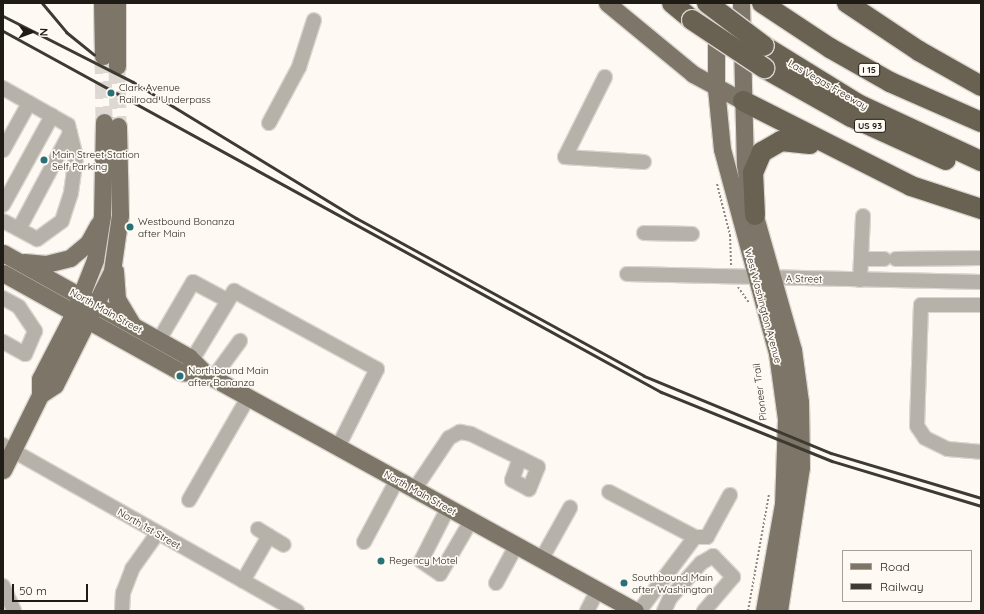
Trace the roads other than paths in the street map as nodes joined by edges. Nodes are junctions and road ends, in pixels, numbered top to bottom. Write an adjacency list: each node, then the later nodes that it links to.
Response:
1 (102, 3): 11 (main road)
2 (117, 3): 12 (main road)
3 (607, 3): 15 (main road)
4 (672, 3): 27 (highway, US 93, bridge)
5 (707, 3): 25 (highway, Las Vegas Freeway, bridge)
6 (716, 3): 15 (main road, West Washington Avenue)
7 (741, 3): 17 (main road, West Washington Avenue)
8 (763, 3): 20 (highway, I 15)
9 (847, 3): 14 (highway)
10 (314, 20): 21 (street)
11 (103, 56)
12 (118, 66)
13 (605, 77): 26 (street)
14 (981, 86)
15 (716, 88): 17 (main road); 44 (main road, West Washington Avenue)
16 (5, 93): 18 (street)
17 (742, 101): 24 (highway); 30 (main road, West Washington Avenue)
18 (29, 103): 19 (street); 23 (street)
19 (52, 116): 22 (street); 28 (street)
20 (981, 122)
21 (269, 123)
22 (70, 133): 34 (street); 34 (street)
23 (3, 150)
24 (836, 150): 29 (highway); 30 (highway)
25 (981, 161)
26 (644, 162)
27 (981, 172)
28 (3, 205)
29 (981, 209)
30 (755, 215): 45 (main road, West Washington Avenue)
31 (102, 216): 37 (main road); 41 (main road); 52 (main road)
32 (863, 216): 40 (street)
33 (3, 221): 34 (street)
34 (19, 229)
35 (644, 234): 36 (street)
36 (692, 234)
37 (10, 257): 52 (main road, North Main Street)
38 (933, 258): 39 (street); 40 (street); 47 (street)
39 (981, 258)
40 (861, 259): 46 (street)
41 (114, 261): 52 (main road); 53 (main road)
42 (3, 273): 52 (main road, North Main Street)
43 (627, 274): 44 (street, A Street)
44 (758, 278): 45 (street, A Street); 83 (main road, West Washington Avenue)
45 (775, 279): 46 (street, A Street); 92 (main road, West Washington Avenue)
46 (860, 280): 47 (street, A Street)
47 (932, 281): 48 (street, A Street)
48 (981, 282)
49 (3, 298): 56 (street)
50 (227, 300): 54 (street); 57 (street); 60 (street)
51 (981, 305): 62 (street)
52 (85, 309): 53 (main road, North Main Street); 58 (main road, North Main Street); 61 (main road)
53 (134, 326): 54 (main road, North Main Street)
54 (159, 340): 57 (main road, North Main Street)
55 (240, 341): 58 (street)
56 (3, 342)
57 (192, 360): 58 (main road, North Main Street)
58 (209, 376): 59 (main road, North Main Street)
59 (248, 398): 60 (main road, North Main Street); 69 (street)
60 (338, 447): 65 (main road, North Main Street)
61 (8, 448): 64 (main road); 73 (street, North 1st Street)
62 (981, 452)
63 (520, 458): 66 (street)
64 (3, 470)
65 (397, 480): 66 (main road, North Main Street); 75 (street)
66 (414, 490): 70 (main road, North Main Street)
67 (609, 492): 74 (street)
68 (730, 495): 74 (street)
69 (189, 500)
70 (448, 508): 72 (main road, North Main Street); 72 (street)
71 (570, 508): 78 (street)
72 (471, 521): 77 (main road, North Main Street)
73 (157, 534): 79 (street, North 1st Street); 85 (street)
74 (694, 536): 89 (street)
75 (364, 542)
76 (284, 545): 79 (street)
77 (516, 546): 78 (main road, North Main Street); 80 (street)
78 (541, 560): 82 (main road, North Main Street)
79 (243, 581): 86 (street, North 1st Street)
80 (496, 583)
81 (3, 586): 84 (street)
82 (597, 591): 87 (street); 88 (main road, North Main Street)
83 (763, 607)
84 (14, 611)
85 (122, 611)
86 (297, 611)
87 (587, 611)
88 (635, 611)
89 (639, 611)
90 (664, 611): 91 (street)
91 (704, 611)
92 (779, 611)

